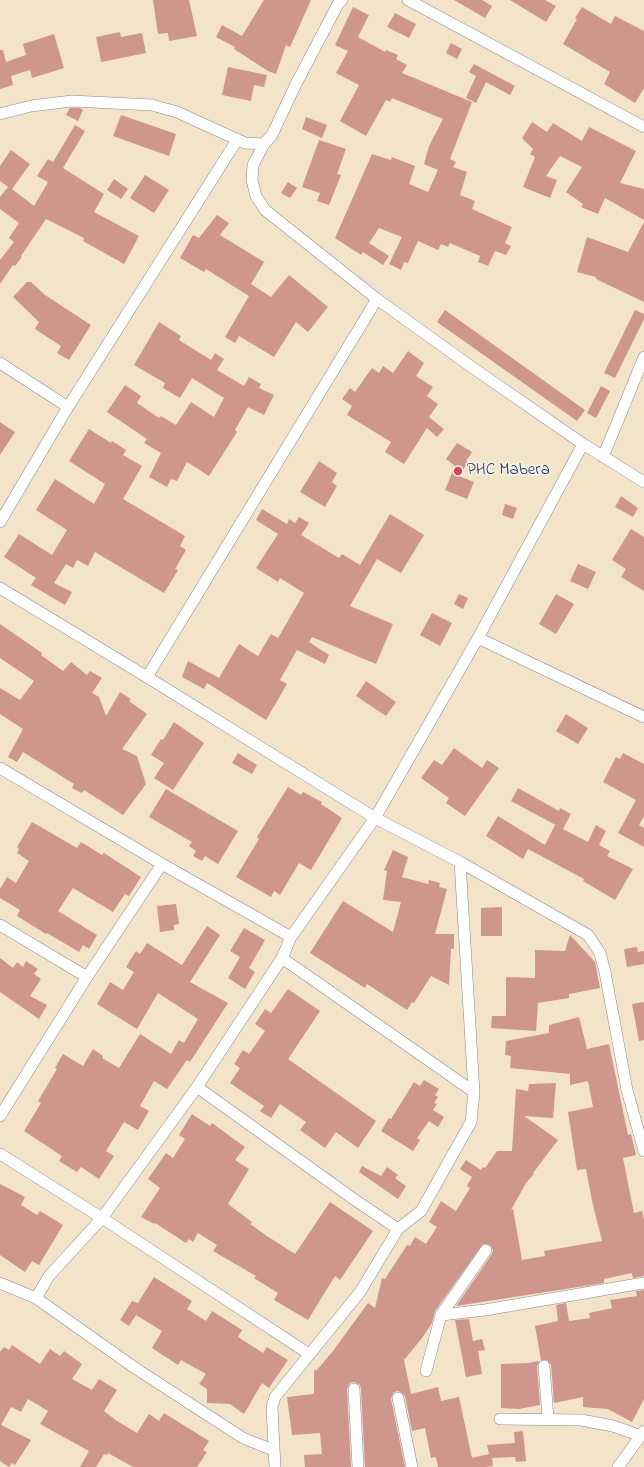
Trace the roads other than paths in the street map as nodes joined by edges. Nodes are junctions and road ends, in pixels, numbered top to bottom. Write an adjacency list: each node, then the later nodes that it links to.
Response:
1 (342, 0): 6 (street)
2 (408, 0): 4 (street)
3 (0, 114): 5 (street)
4 (644, 127)
5 (237, 140): 6 (street); 10 (street)
6 (264, 144): 7 (street)
7 (377, 299): 11 (street); 17 (street)
8 (644, 357): 12 (street)
9 (0, 363): 10 (street)
10 (68, 407): 14 (street)
11 (582, 444): 12 (street); 16 (street)
12 (603, 457): 13 (street)
13 (644, 482)
14 (0, 522)
15 (0, 588): 17 (street)
16 (478, 638): 18 (street); 20 (street)
17 (147, 677): 20 (street)
18 (644, 717)
19 (0, 768): 22 (street)
20 (375, 818): 21 (street); 24 (street)
21 (460, 862): 28 (street); 30 (street)
22 (162, 864): 24 (street); 26 (street)
23 (0, 925): 26 (street)
24 (291, 937): 25 (street)
25 (282, 958): 27 (street); 28 (street)
26 (87, 977): 29 (street)
27 (197, 1087): 32 (street); 33 (street)
28 (474, 1092): 33 (street)
29 (0, 1116)
30 (644, 1151)
31 (0, 1154): 32 (street)
32 (102, 1218): 37 (street); 39 (street)
33 (398, 1229): 39 (street)
34 (486, 1250): 38 (street)
35 (0, 1283): 37 (street)
36 (644, 1283): 38 (street)
37 (36, 1298): 47 (street)
38 (441, 1315): 41 (street)
39 (309, 1354): 47 (street)
40 (544, 1366): 45 (street)
41 (426, 1371)
42 (354, 1389): 49 (street)
43 (398, 1398): 50 (street)
44 (500, 1418): 45 (street)
45 (548, 1418): 46 (street)
46 (643, 1434): 51 (street)
47 (274, 1450): 48 (street)
48 (275, 1467)
49 (358, 1467)
50 (412, 1467)
51 (618, 1467)

